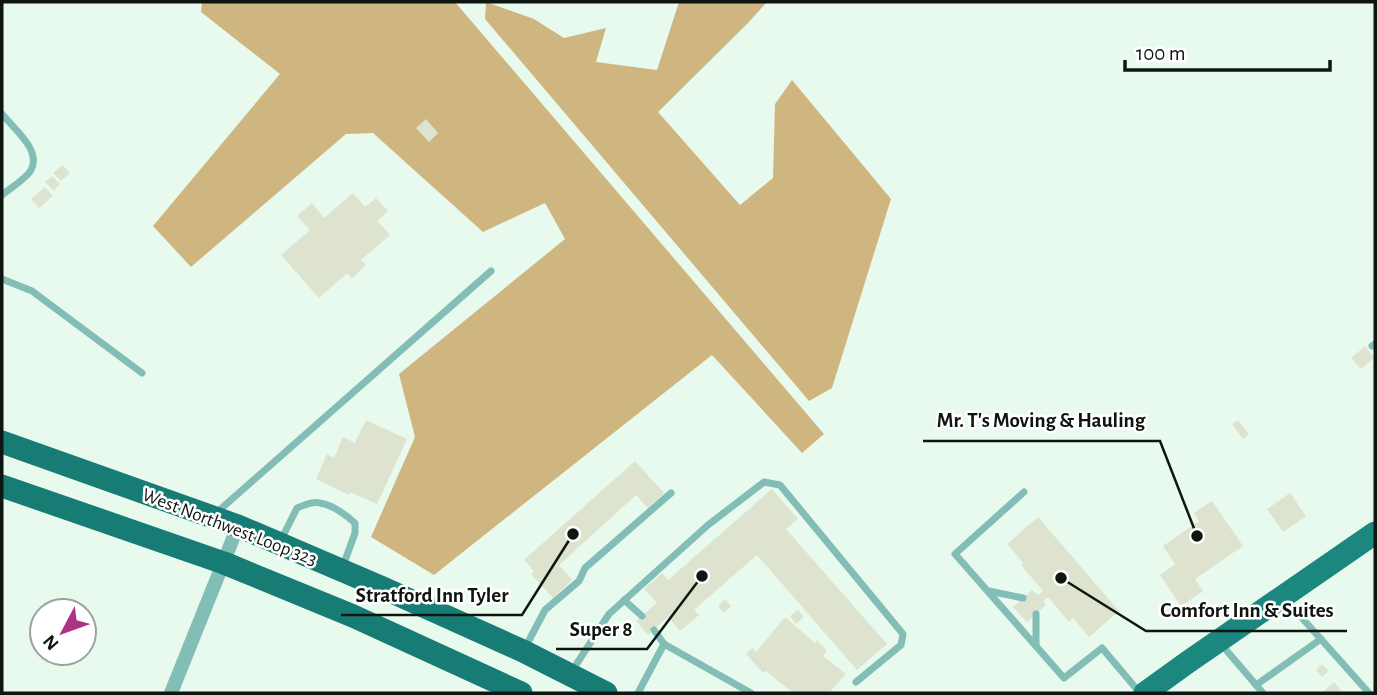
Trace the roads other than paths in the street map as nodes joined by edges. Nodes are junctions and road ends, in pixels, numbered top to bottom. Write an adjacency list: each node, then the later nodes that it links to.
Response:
1 (2, 114): 2 (lane)
2 (2, 195)
3 (491, 271): 10 (lane)
4 (2, 279): 5 (lane)
5 (142, 373)
6 (2, 442): 10 (highway, West Northwest Loop 323)
7 (2, 486): 14 (highway, West Northwest Loop 323)
8 (1024, 492): 16 (lane)
9 (671, 493): 27 (lane)
10 (212, 516): 11 (highway, West Northwest Loop 323)
11 (238, 526): 13 (highway, West Northwest Loop 323); 14 (street)
12 (1375, 533): 17 (main road)
13 (279, 543): 15 (highway, West Northwest Loop 323); 15 (lane)
14 (223, 563): 31 (street); 32 (highway, West Northwest Loop 323)
15 (342, 570): 27 (highway, West Northwest Loop 323)
16 (988, 591): 18 (lane); 26 (lane)
17 (1283, 597): 23 (lane); 24 (main road)
18 (1023, 598)
19 (624, 600): 21 (lane); 28 (lane); 29 (lane)
20 (1036, 614): 26 (lane)
21 (642, 616)
22 (654, 630): 25 (lane)
23 (1321, 639): 30 (lane); 38 (lane)
24 (1218, 641): 30 (lane); 36 (main road)
25 (664, 644): 34 (lane); 35 (lane)
26 (1036, 646): 36 (lane)
27 (523, 651): 28 (highway, West Northwest Loop 323)
28 (570, 674): 33 (highway, West Northwest Loop 323)
29 (856, 682)
30 (1256, 685): 37 (lane)
31 (171, 693)
32 (521, 693)
33 (606, 693)
34 (638, 693)
35 (751, 693)
36 (1143, 693)
37 (1263, 693)
38 (1369, 693)

